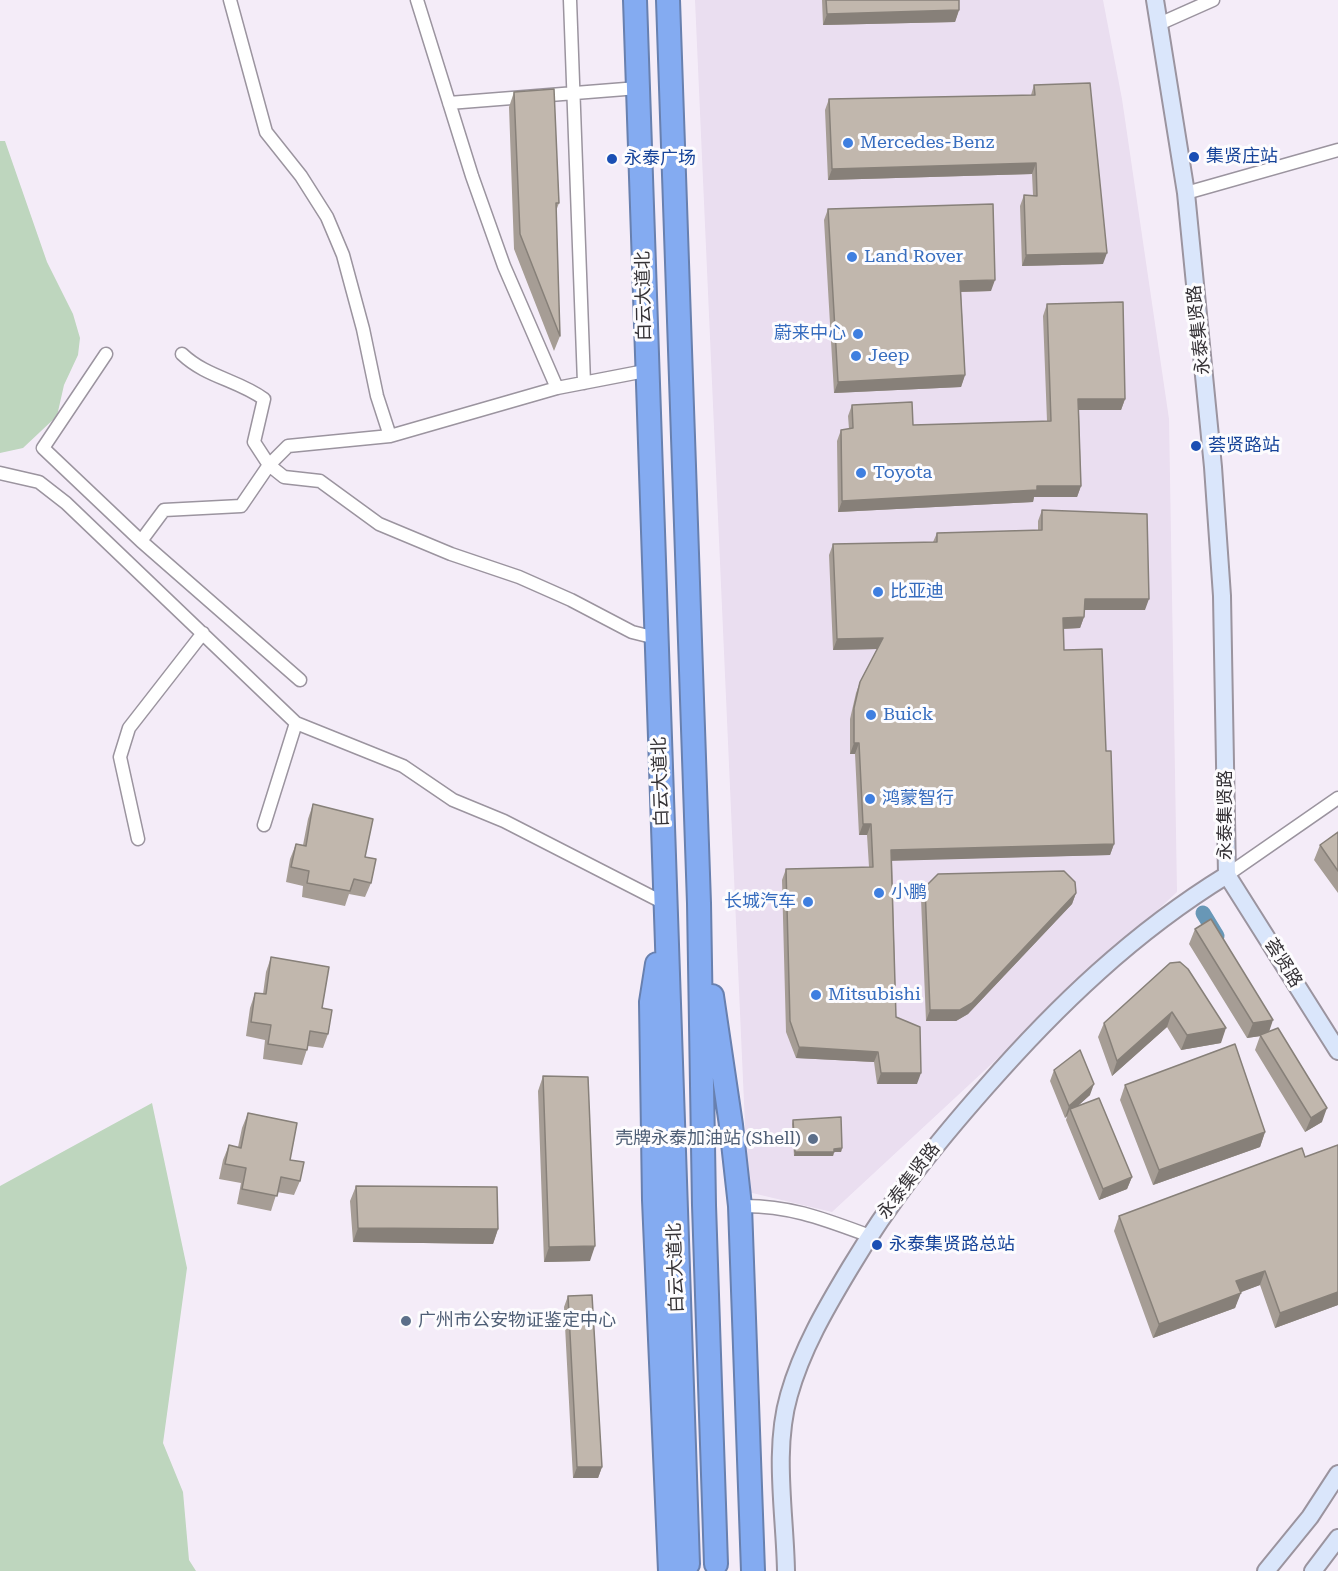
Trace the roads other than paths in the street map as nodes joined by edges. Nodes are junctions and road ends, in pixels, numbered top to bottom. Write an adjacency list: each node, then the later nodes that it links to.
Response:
1 (230, 0): 19 (street)
2 (417, 0): 11 (street)
3 (570, 0): 10 (street)
4 (635, 0): 9 (highway, 白云大道北)
5 (668, 0): 31 (highway, 白云大道北)
6 (1155, 0): 8 (street, 永泰集贤路)
7 (1213, 0): 8 (street)
8 (1159, 24): 13 (street, 永泰集贤路)
9 (638, 88): 10 (street); 16 (highway, 白云大道北)
10 (572, 94): 11 (street); 17 (street)
11 (449, 103): 18 (street)
12 (1338, 150): 13 (street)
13 (1186, 193): 30 (street, 永泰集贤路)
14 (106, 354): 22 (street)
15 (182, 354): 20 (street)
16 (645, 371): 17 (street); 24 (highway, 白云大道北)
17 (584, 383): 18 (street)
18 (557, 388): 19 (street)
19 (390, 436): 20 (street)
20 (269, 465): 22 (street); 24 (street)
21 (0, 473): 23 (street)
22 (141, 541): 25 (street)
23 (203, 633): 26 (street); 29 (street)
24 (656, 638): 32 (highway, 白云大道北)
25 (300, 680)
26 (296, 723): 28 (street); 32 (street)
27 (1338, 798): 30 (street)
28 (264, 825)
29 (138, 839)
30 (1227, 875): 33 (street, 荟贤路); 36 (street, 永泰集贤路)
31 (699, 903): 35 (highway); 39 (highway, 白云大道北)
32 (666, 904): 40 (highway, 白云大道北)
33 (1333, 1032): 34 (street, 荟贤路)
34 (1338, 1051)
35 (740, 1206): 36 (street); 41 (highway)
36 (870, 1236): 42 (street, 永泰集贤路)
37 (1338, 1474): 43 (street)
38 (1338, 1539): 44 (street)
39 (716, 1564)
40 (679, 1567)
41 (753, 1571)
42 (786, 1571)
43 (1266, 1571)
44 (1312, 1571)

